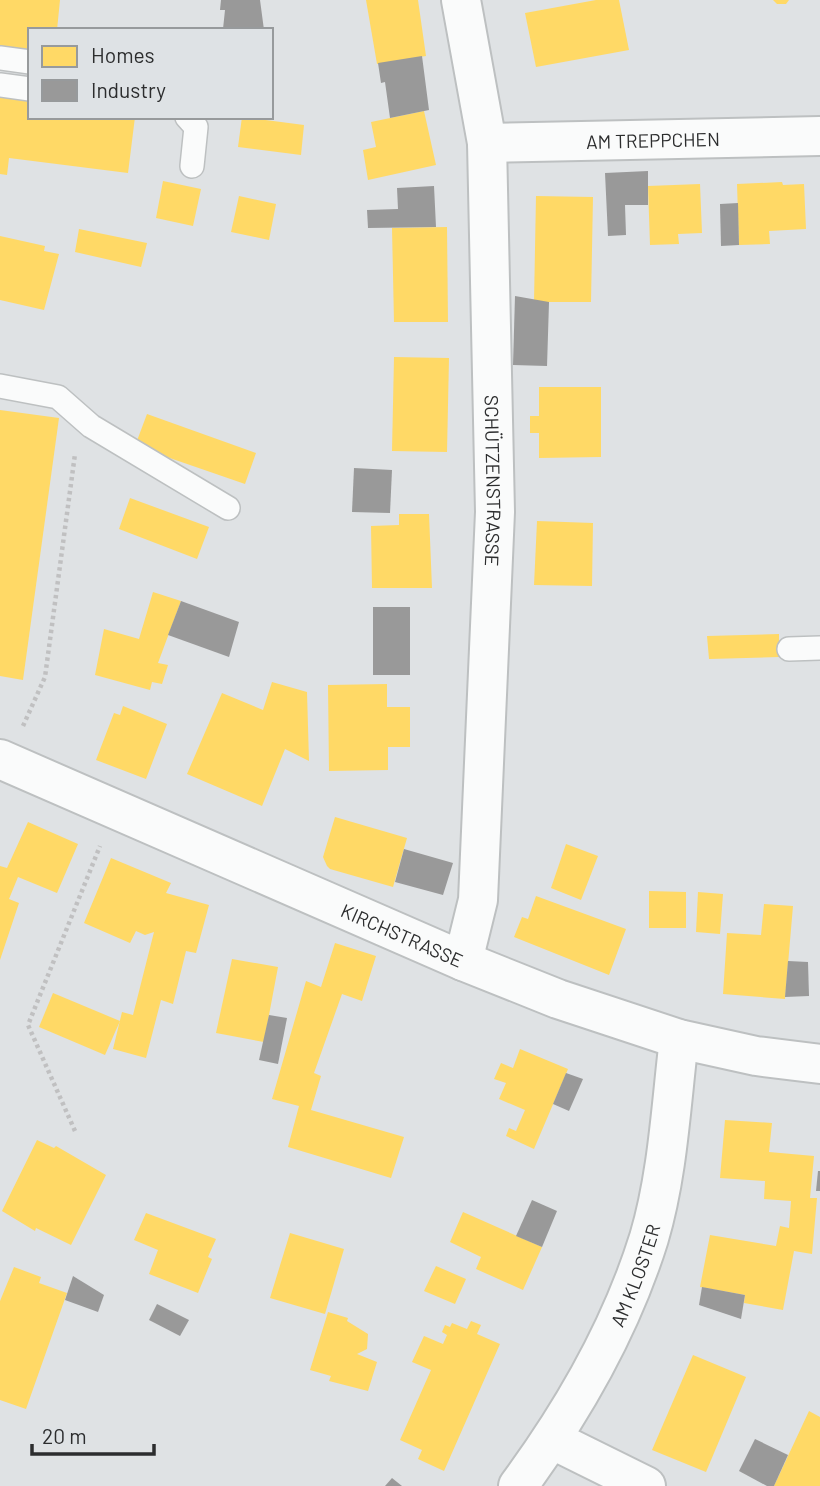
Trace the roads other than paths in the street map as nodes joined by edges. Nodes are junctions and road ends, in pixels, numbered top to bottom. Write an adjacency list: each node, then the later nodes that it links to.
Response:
1 (461, 0): 8 (street, SCHÜTZENSTRASSE)
2 (0, 58): 3 (lane)
3 (28, 62)
4 (0, 85): 5 (lane)
5 (28, 89)
6 (189, 119): 9 (lane)
7 (820, 136): 8 (street, AM TREPPCHEN)
8 (487, 143): 15 (street, SCHÜTZENSTRASSE)
9 (192, 166)
10 (0, 386): 11 (lane)
11 (228, 508)
12 (820, 648): 13 (lane)
13 (789, 649)
14 (4, 761): 15 (street, KIRCHSTRASSE)
15 (463, 961): 16 (street, KIRCHSTRASSE)
16 (679, 1039): 17 (street, KIRCHSTRASSE); 18 (street, AM KLOSTER)
17 (820, 1064)
18 (553, 1440): 19 (street, AM KLOSTER); 20 (street)
19 (519, 1486)
20 (646, 1486)

